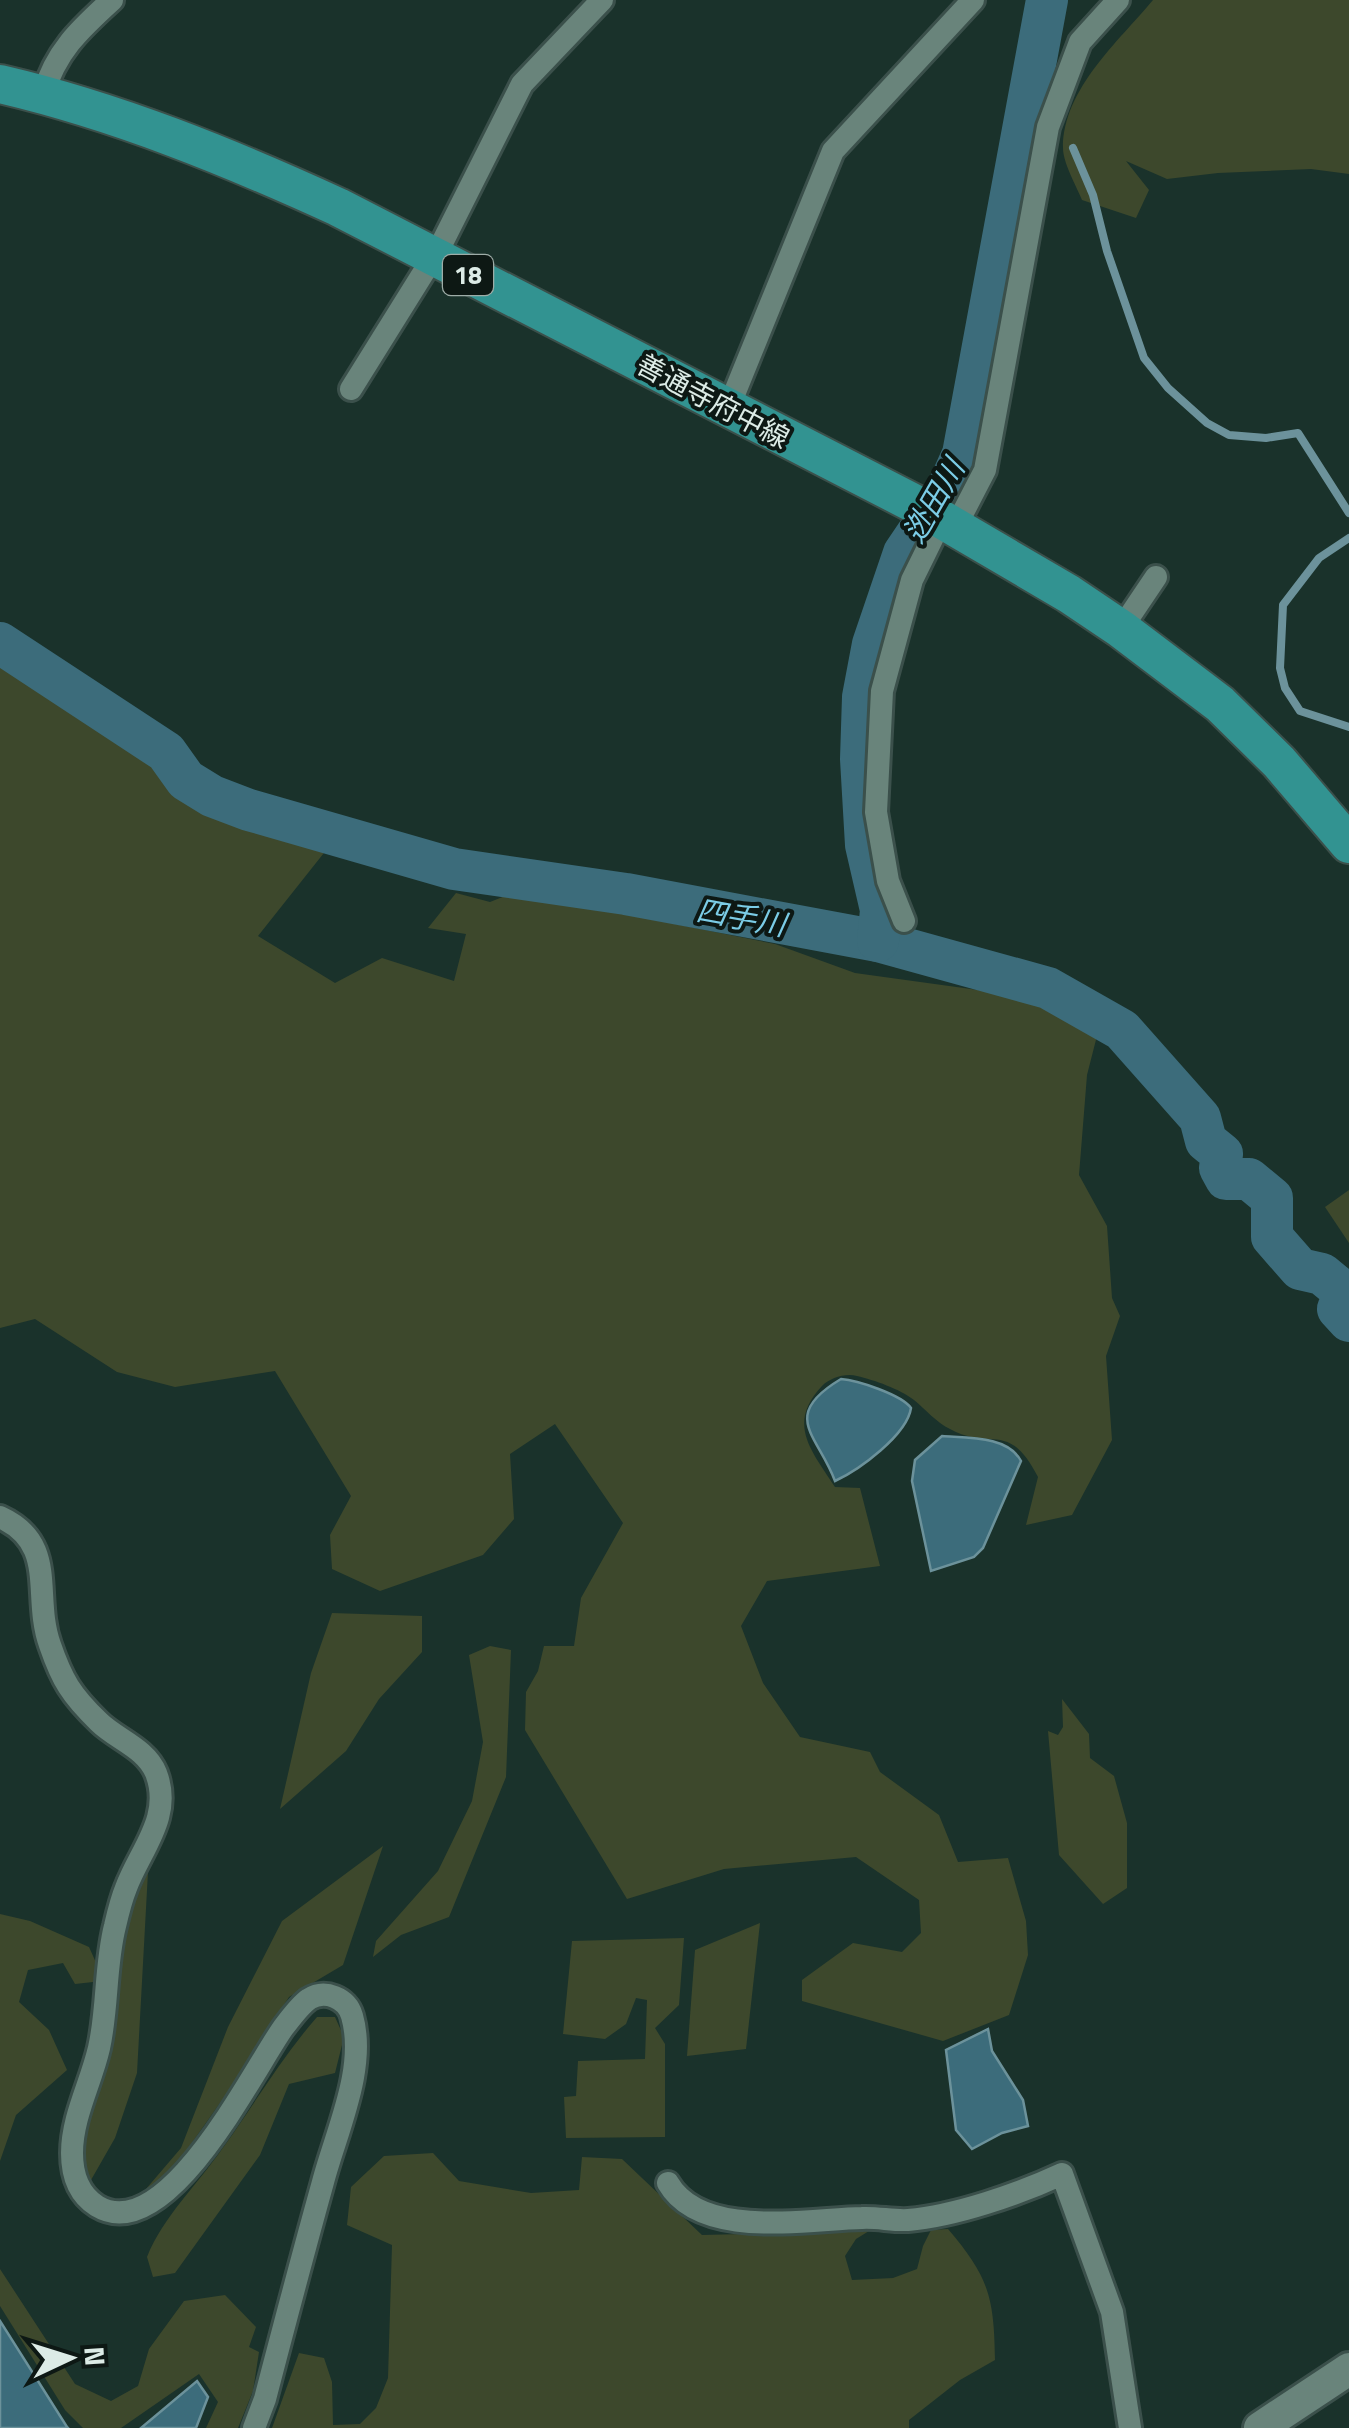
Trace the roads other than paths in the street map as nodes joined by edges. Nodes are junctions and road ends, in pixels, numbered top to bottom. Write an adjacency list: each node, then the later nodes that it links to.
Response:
1 (112, 0): 6 (street)
2 (602, 0): 7 (street)
3 (973, 0): 9 (street)
4 (1118, 0): 10 (street)
5 (0, 84): 6 (main road, 善通寺府中線 / 18)
6 (44, 95): 7 (main road, 善通寺府中線 / 18)
7 (434, 257): 8 (street); 9 (main road, 善通寺府中線 / 18)
8 (351, 389)
9 (728, 409): 10 (main road, 善通寺府中線 / 18)
10 (938, 517): 12 (main road, 善通寺府中線 / 18); 14 (street)
11 (1156, 577): 12 (street)
12 (1121, 629): 13 (main road, 善通寺府中線 / 18)
13 (1349, 844)
14 (904, 921)
15 (0, 1517): 18 (street)
16 (668, 2183): 19 (street)
17 (1349, 2370): 20 (main road)
18 (254, 2428)
19 (1130, 2428)
20 (1260, 2428)

